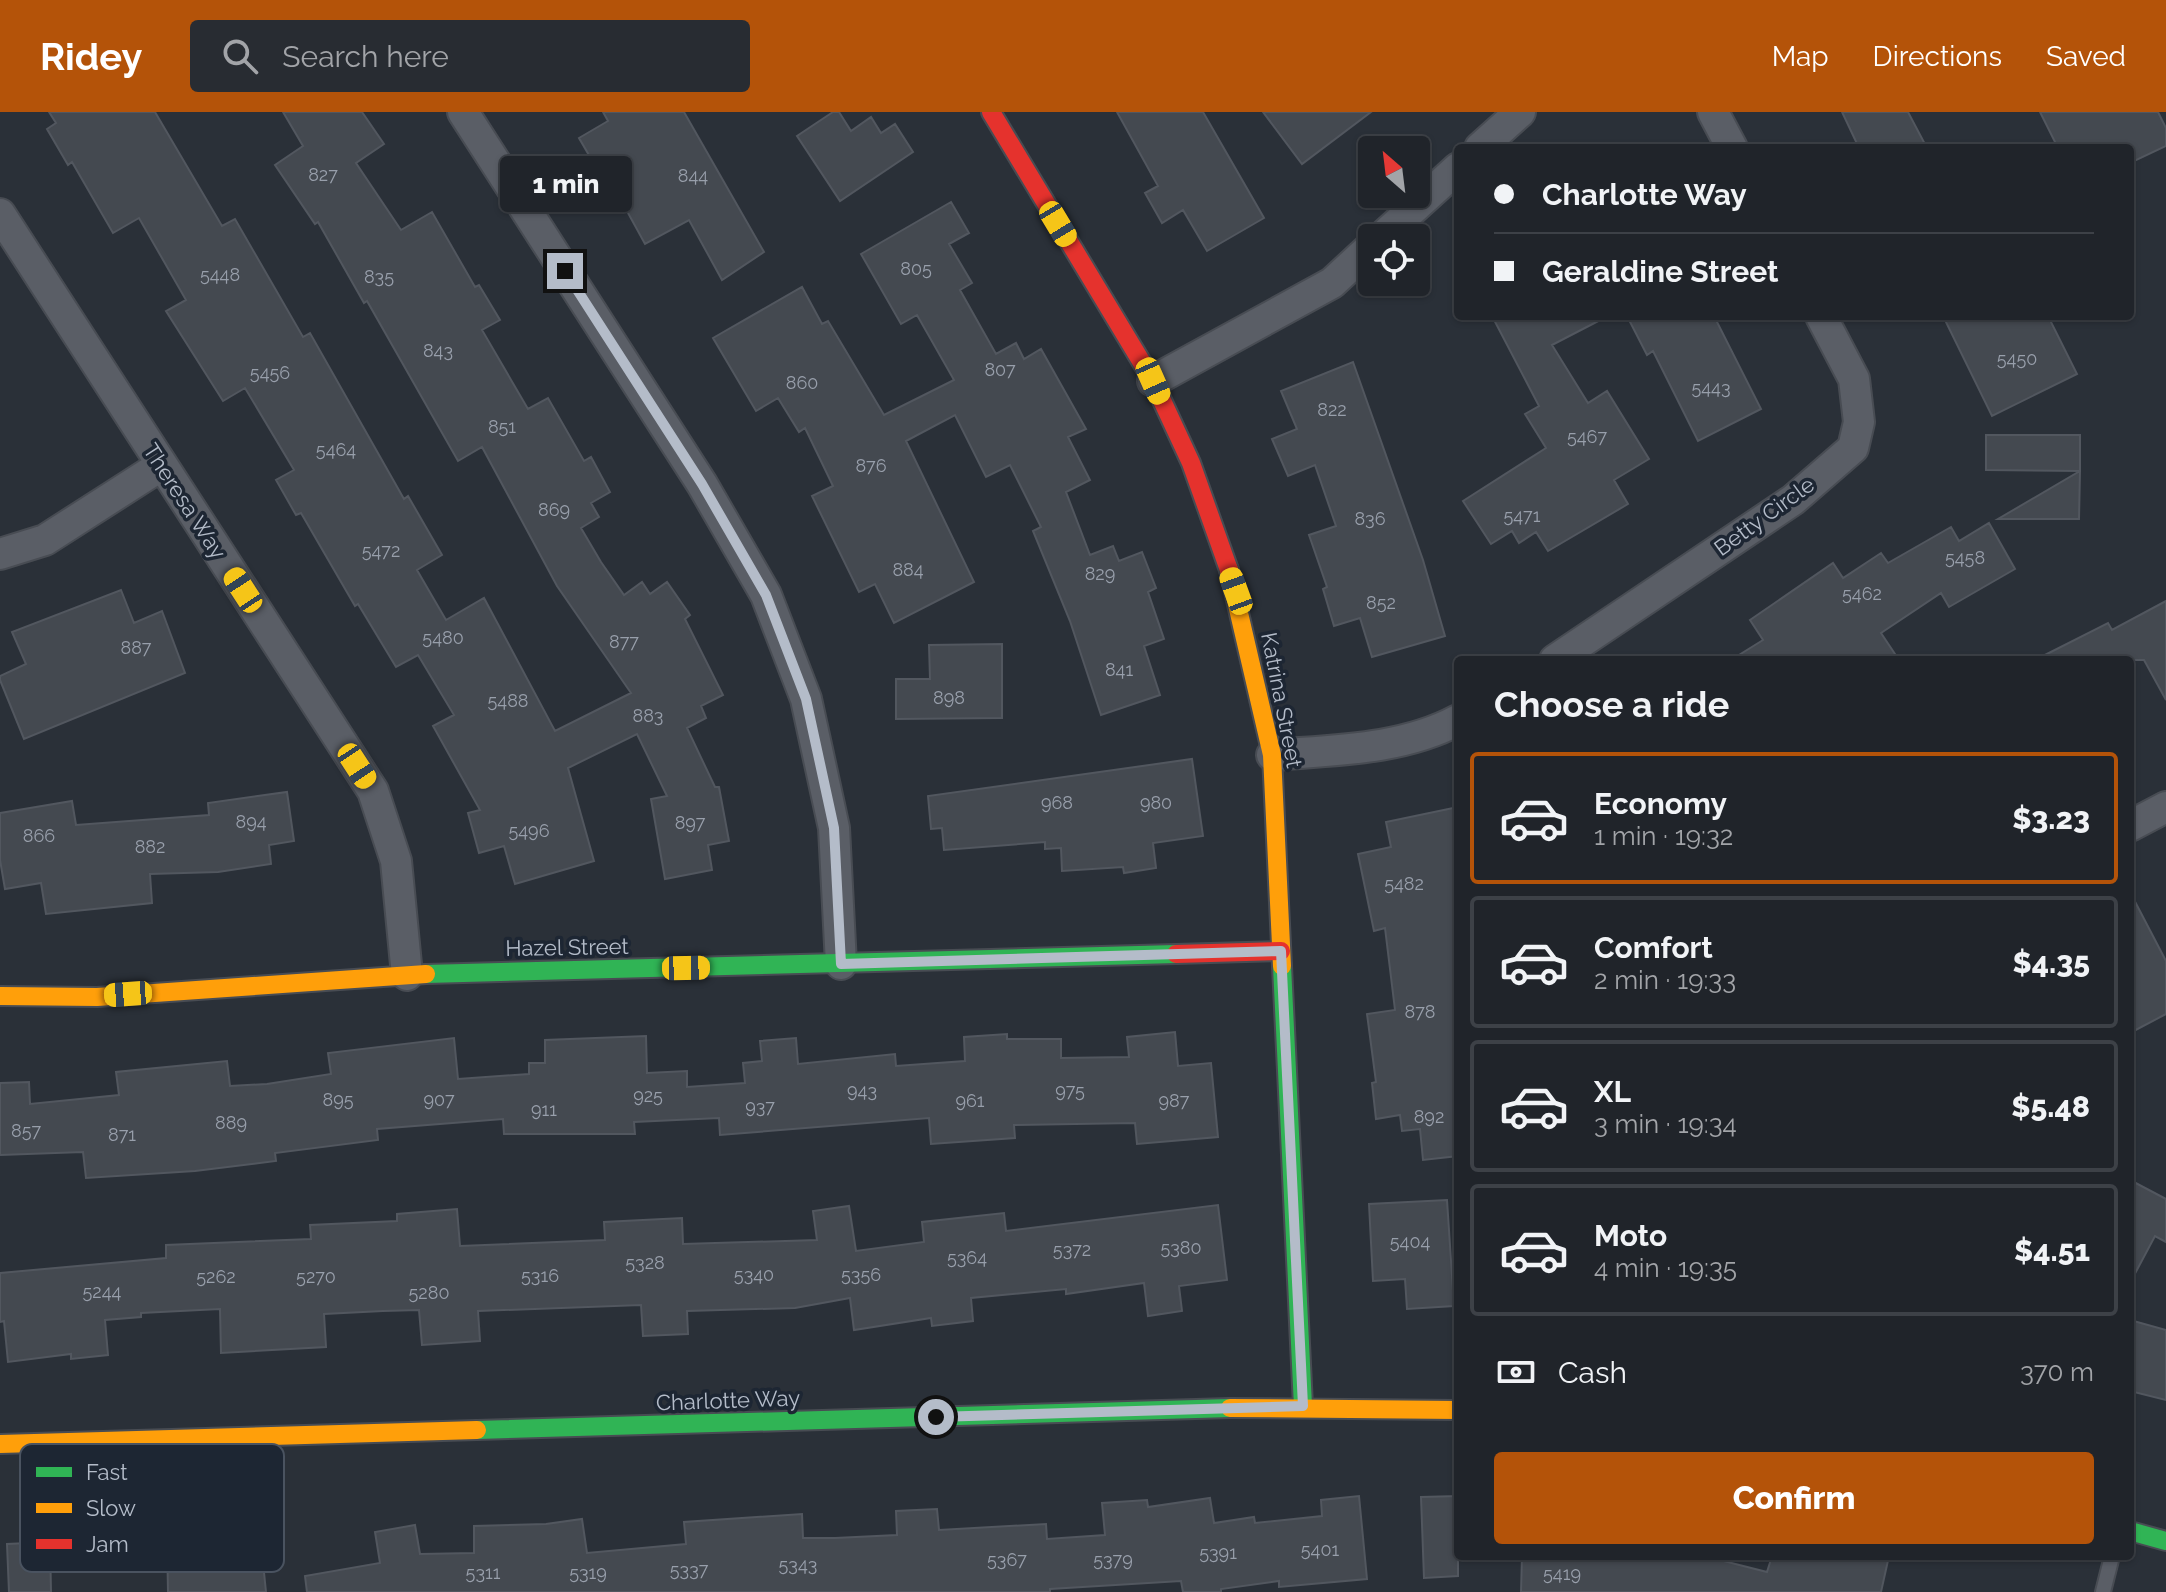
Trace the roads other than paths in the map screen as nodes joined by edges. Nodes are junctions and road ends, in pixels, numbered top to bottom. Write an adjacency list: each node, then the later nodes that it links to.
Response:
1 (463, 112): 21 (street)
2 (991, 112): 12 (street, Katrina Street)
3 (1520, 112): 5 (street)
4 (1713, 112): 6 (street)
5 (1484, 144)
6 (1730, 144)
7 (1454, 172): 9 (street)
8 (0, 214): 13 (street, Theresa Way)
9 (1396, 224)
10 (1358, 258): 12 (street)
11 (1823, 320): 15 (street, Betty Circle)
12 (1153, 381): 17 (street, Katrina Street)
13 (162, 465): 14 (street); 22 (street, Theresa Way)
14 (0, 554)
15 (1561, 656)
16 (1454, 721): 17 (street)
17 (1272, 755): 20 (street, Katrina Street)
18 (2166, 807): 19 (street)
19 (2134, 824)
20 (1281, 951): 21 (street, Hazel Street); 24 (street, Katrina Street)
21 (841, 964): 22 (street, Hazel Street)
22 (407, 975): 23 (street, Hazel Street)
23 (0, 996)
24 (1303, 1406): 25 (street, Charlotte Way); 26 (street, Charlotte Way)
25 (1454, 1410)
26 (0, 1444)
27 (2134, 1532): 28 (street)
28 (2166, 1541)
29 (2111, 1560): 30 (lane)
30 (2103, 1592)

